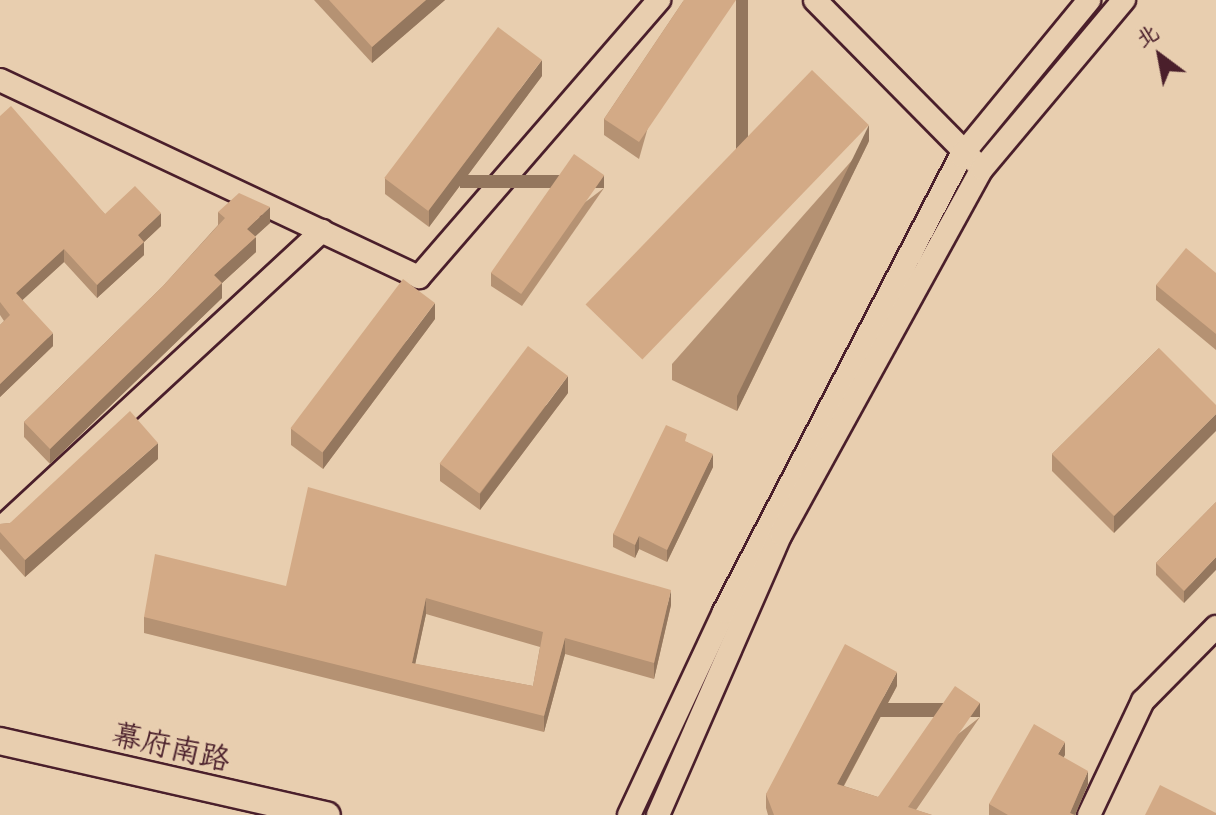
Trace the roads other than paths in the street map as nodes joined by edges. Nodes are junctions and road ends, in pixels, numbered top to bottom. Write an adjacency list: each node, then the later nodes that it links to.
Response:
1 (659, 0): 7 (street)
2 (815, 0): 6 (street)
3 (1089, 0): 12 (street)
4 (1124, 0): 6 (street)
5 (0, 80): 7 (street)
6 (982, 169): 13 (street)
7 (322, 231): 8 (street)
8 (0, 529)
9 (1216, 627): 14 (street)
10 (0, 741): 11 (street, 幕府南路)
11 (327, 815)
12 (629, 815)
13 (658, 815)
14 (1089, 815)

